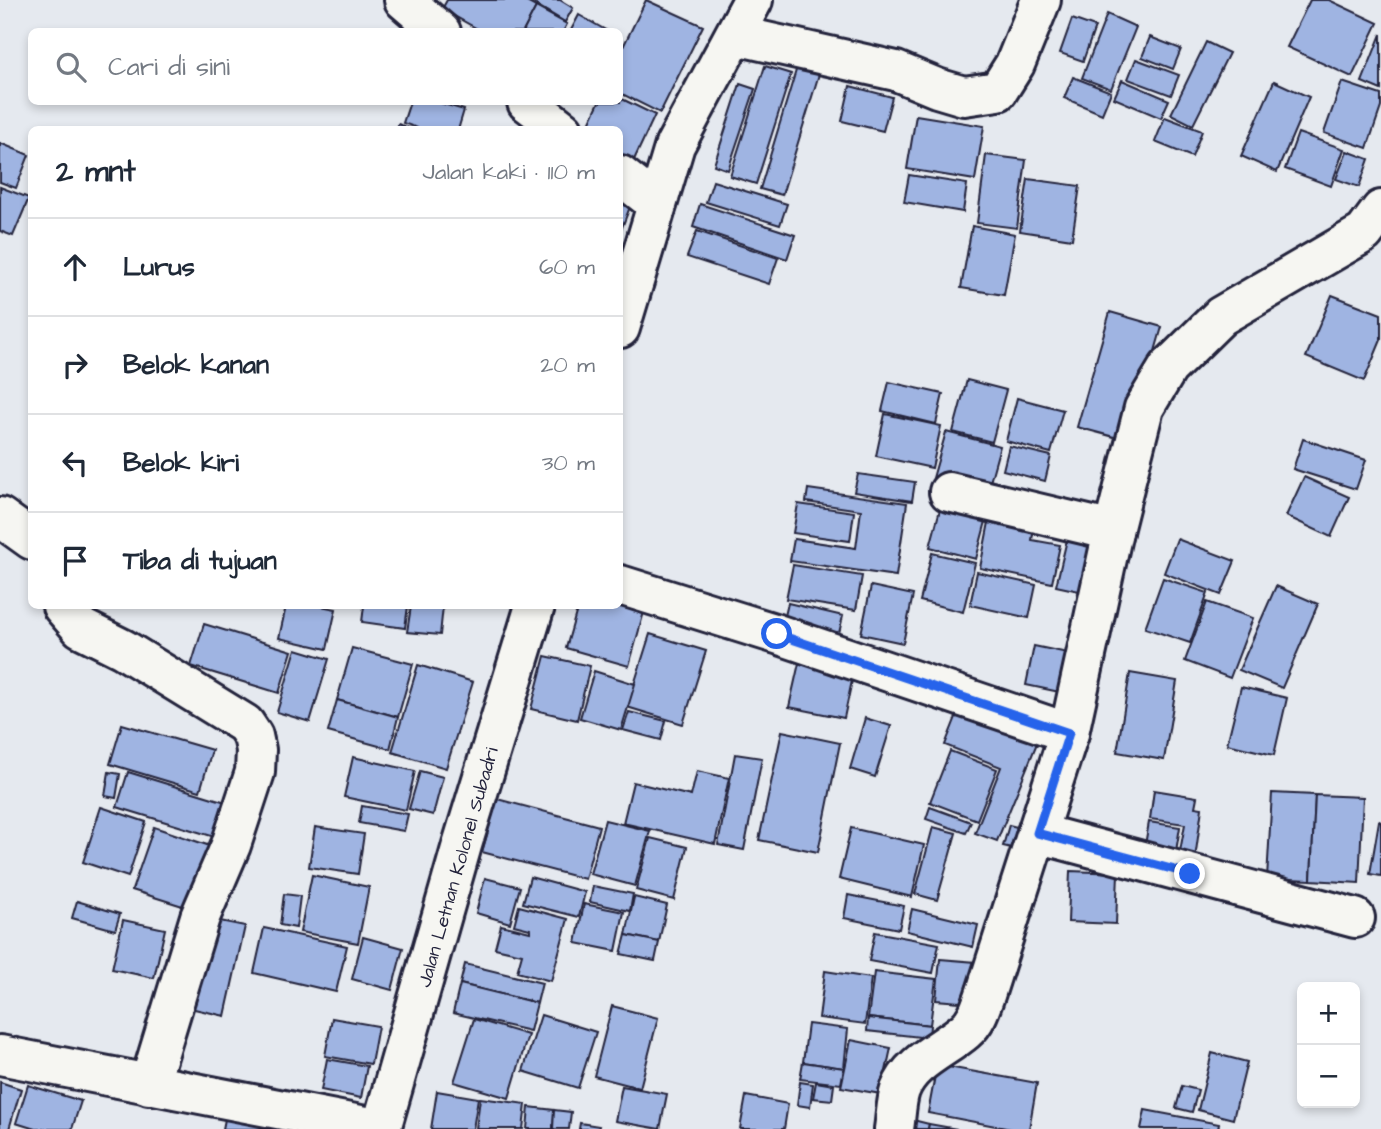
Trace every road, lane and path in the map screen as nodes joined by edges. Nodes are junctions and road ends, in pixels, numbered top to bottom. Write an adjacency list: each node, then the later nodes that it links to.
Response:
1 (404, 0): 4 (street)
2 (753, 0): 5 (street)
3 (1041, 0): 5 (street)
4 (436, 28)
5 (735, 35): 9 (street)
6 (531, 105): 7 (street)
7 (558, 126)
8 (623, 177): 9 (street)
9 (657, 204): 11 (street)
10 (1375, 231): 14 (street)
11 (623, 318)
12 (949, 492): 14 (street)
13 (0, 517): 15 (street)
14 (1113, 531): 19 (street)
15 (28, 537)
16 (623, 585): 19 (street)
17 (65, 609): 23 (street)
18 (534, 609): 24 (street, Jalan Letnan Kolonel Subadri)
19 (1069, 733): 20 (street)
20 (1037, 833): 21 (street); 25 (street)
21 (1355, 918)
22 (0, 1055): 23 (street)
23 (149, 1085): 24 (street)
24 (381, 1129)
25 (894, 1129)

